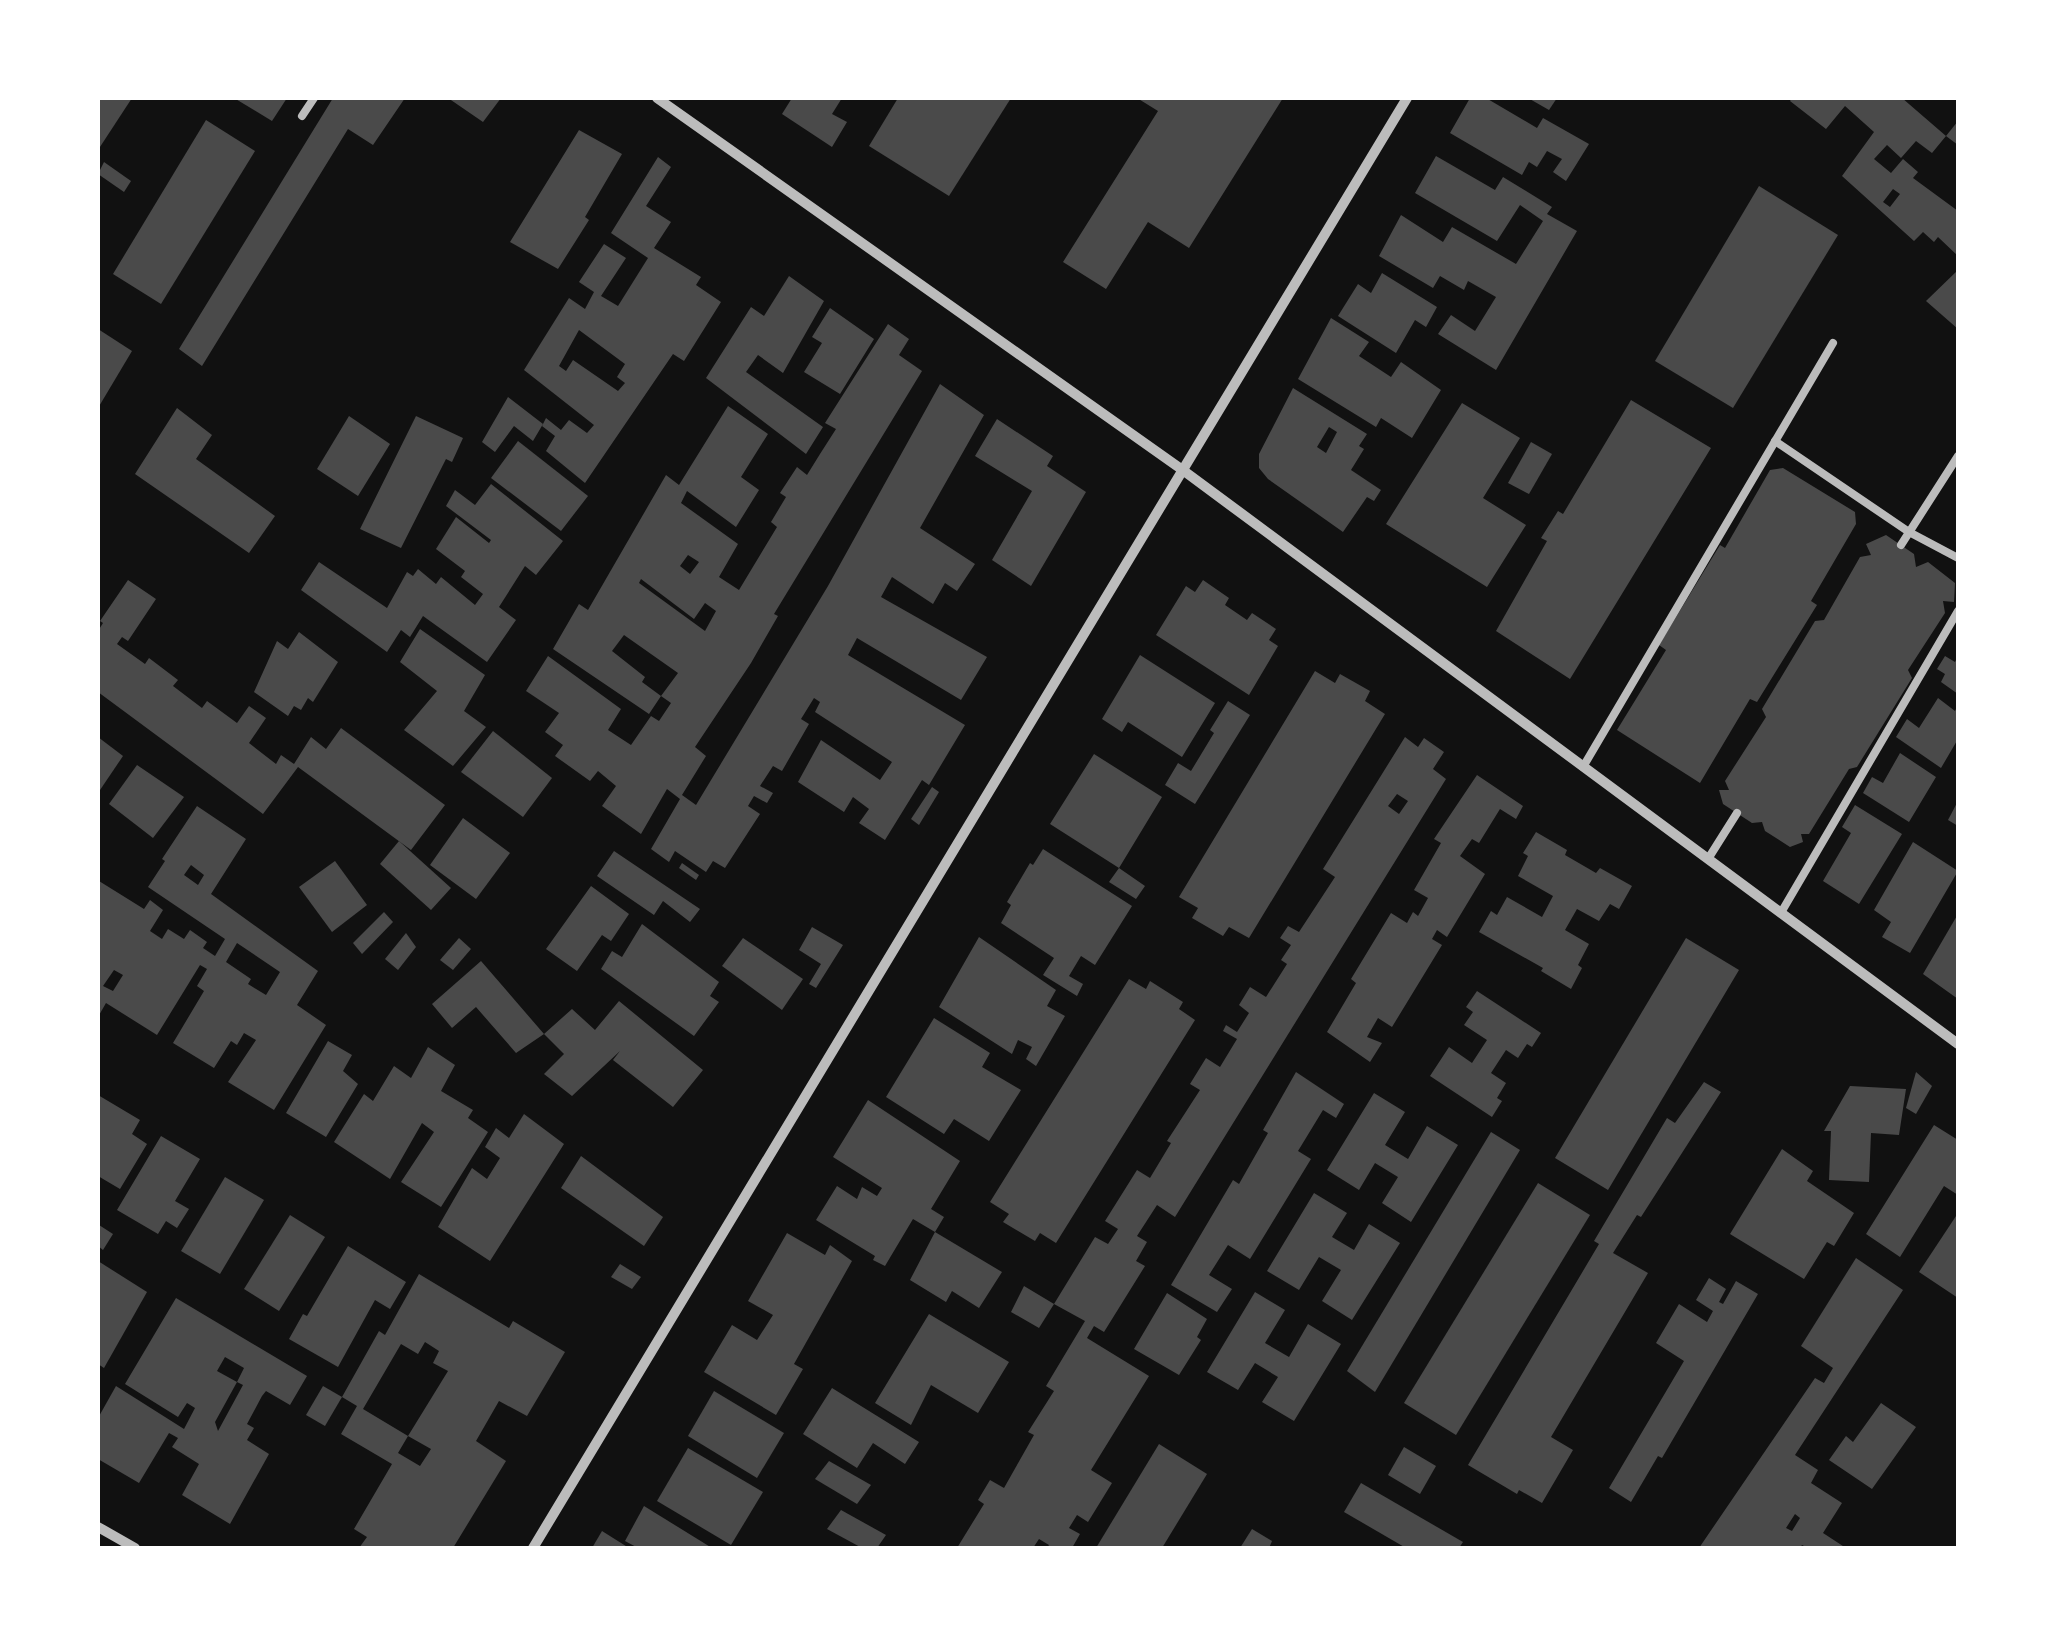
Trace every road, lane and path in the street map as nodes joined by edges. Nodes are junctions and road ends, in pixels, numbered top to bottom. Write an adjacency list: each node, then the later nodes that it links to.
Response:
1 (314, 98): 4 (lane)
2 (657, 98): 8 (street)
3 (1407, 98): 8 (street)
4 (302, 116)
5 (1833, 343): 6 (lane)
6 (1775, 442): 9 (lane); 13 (lane)
7 (1958, 456): 9 (lane)
8 (1184, 472): 13 (street); 20 (street)
9 (1909, 532): 10 (lane); 11 (lane)
10 (1900, 545)
11 (1958, 558)
12 (1958, 611): 16 (lane)
13 (1583, 766): 15 (street)
14 (1737, 813): 15 (lane)
15 (1708, 859): 16 (street)
16 (1782, 911): 17 (street)
17 (1958, 1044)
18 (98, 1526): 19 (street)
19 (136, 1548)
20 (533, 1548)

